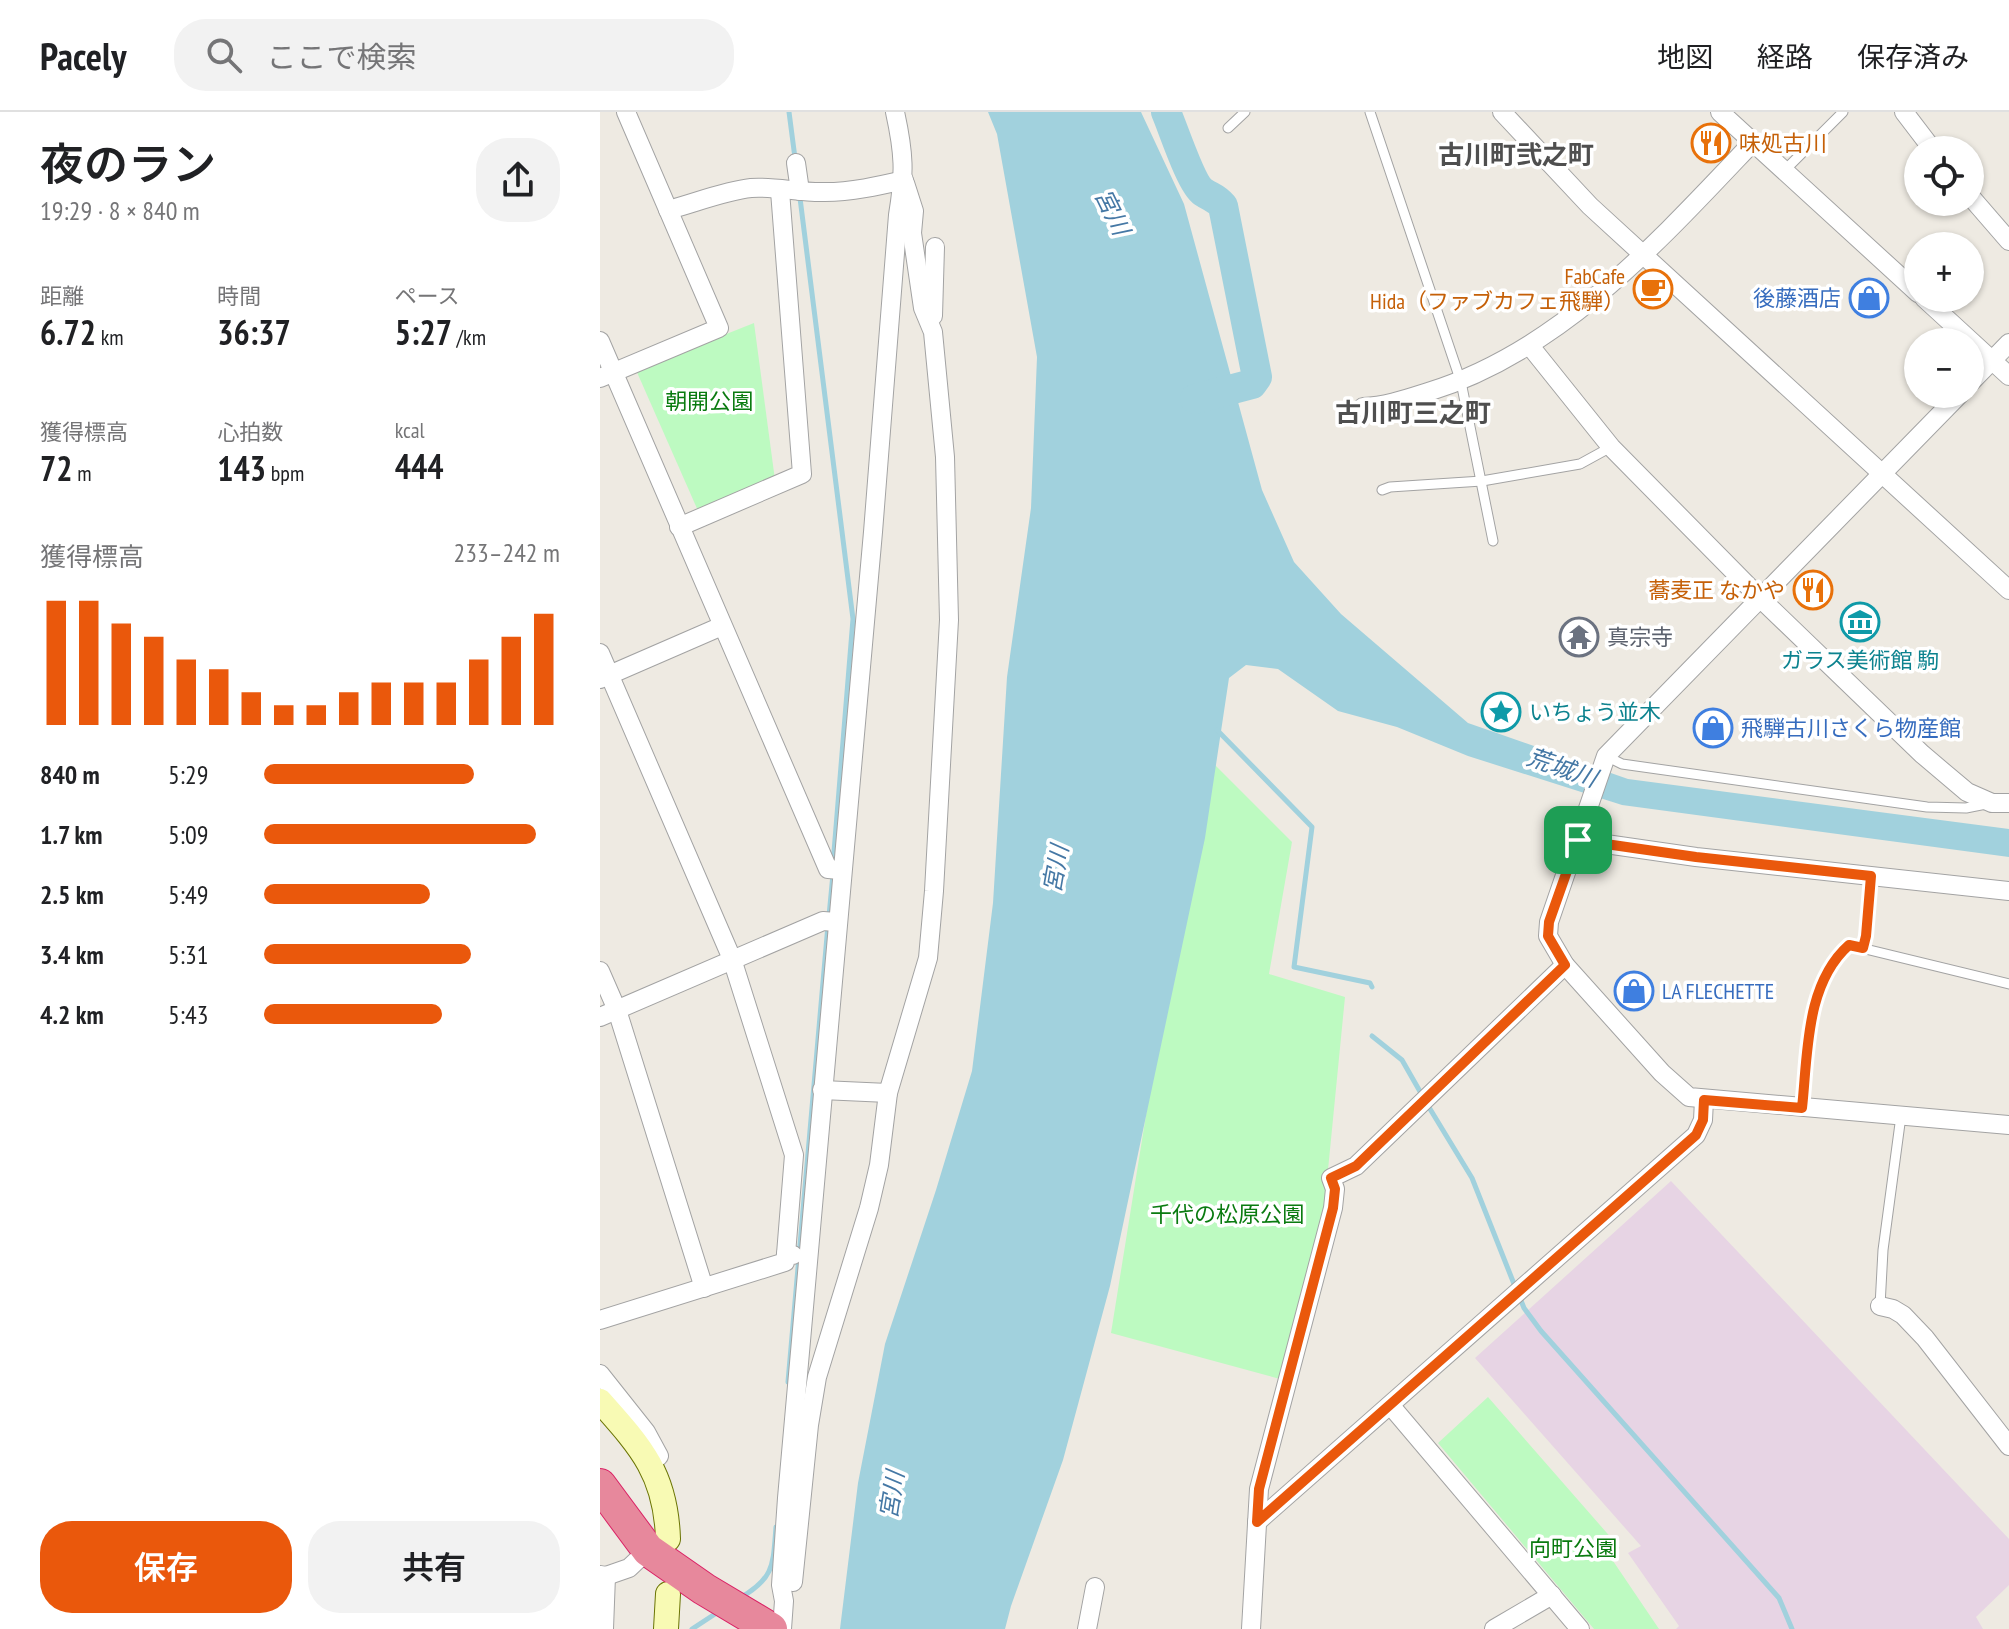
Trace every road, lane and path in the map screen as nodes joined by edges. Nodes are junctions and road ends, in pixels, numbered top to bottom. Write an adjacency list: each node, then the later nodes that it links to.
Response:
1 (626, 112): 17 (street)
2 (895, 112): 14 (street)
3 (1245, 112): 9 (lane)
4 (1370, 112): 32 (lane)
5 (1502, 112): 21 (street)
6 (1843, 112): 13 (lane)
7 (1904, 112): 10 (street)
8 (1730, 115): 11 (street)
9 (1228, 128)
10 (1922, 136)
11 (1753, 142): 13 (street); 21 (street)
12 (796, 163): 16 (street)
13 (1784, 171): 22 (street)
14 (904, 180): 16 (street); 24 (street); 49 (street)
15 (780, 191): 16 (street); 17 (street); 39 (street)
16 (800, 191)
17 (668, 210): 30 (street)
18 (1984, 212): 19 (street)
19 (2009, 241)
20 (935, 247): 24 (street)
21 (1645, 255): 27 (street); 36 (street)
22 (1904, 280)
23 (1939, 312): 28 (street)
24 (933, 332): 60 (street)
25 (600, 341): 30 (street)
26 (2009, 343): 28 (street)
27 (1530, 346): 32 (street); 35 (street)
28 (1992, 360): 29 (street); 31 (street)
29 (1984, 368)
30 (607, 375): 39 (street)
31 (2009, 376)
32 (1461, 382): 33 (street); 37 (lane)
33 (1363, 407)
34 (1947, 408): 36 (street)
35 (1611, 447): 37 (lane); 42 (street)
36 (1882, 475): 41 (street); 42 (street)
37 (1482, 481): 38 (lane); 40 (lane)
38 (1382, 490)
39 (679, 527): 43 (street)
40 (1493, 541)
41 (2009, 590)
42 (1761, 599): 46 (street); 47 (street)
43 (722, 626): 45 (street); 49 (street)
44 (600, 653): 45 (street)
45 (605, 677): 54 (street)
46 (1606, 756): 47 (lane); 48 (street)
47 (2000, 803)
48 (1580, 836): 50 (street); 55 (street)
49 (836, 870): 52 (street)
50 (1871, 876): 51 (street); 53 (lane)
51 (2009, 891)
52 (831, 922): 54 (street); 59 (street)
53 (1863, 948): 57 (lane); 62 (lane)
54 (732, 959): 58 (street); 65 (street)
55 (1565, 965): 61 (street); 75 (street)
56 (600, 971): 58 (street)
57 (2009, 984)
58 (608, 1014): 66 (street)
59 (822, 1090): 60 (street); 65 (street)
60 (888, 1093): 81 (street)
61 (1704, 1100): 62 (street); 71 (street)
62 (1802, 1108): 63 (street)
63 (1901, 1116): 64 (street); 67 (lane)
64 (2009, 1125)
65 (797, 1255): 66 (street); 81 (street)
66 (704, 1288): 68 (street)
67 (1880, 1306): 72 (street)
68 (600, 1320)
69 (600, 1374): 73 (street)
70 (600, 1401): 73 (main road)
71 (1391, 1406): 75 (street); 80 (street)
72 (2009, 1446)
73 (650, 1464): 76 (main road)
74 (600, 1485): 76 (highway)
75 (1257, 1522): 86 (street)
76 (658, 1544): 77 (street); 81 (highway)
77 (603, 1575): 82 (street)
78 (1095, 1587): 85 (street)
79 (668, 1594): 83 (main road)
80 (1552, 1595): 87 (street); 88 (street)
81 (778, 1615): 84 (street)
82 (604, 1629)
83 (666, 1629)
84 (782, 1629)
85 (1087, 1629)
86 (1251, 1629)
87 (1494, 1629)
88 (1580, 1629)

